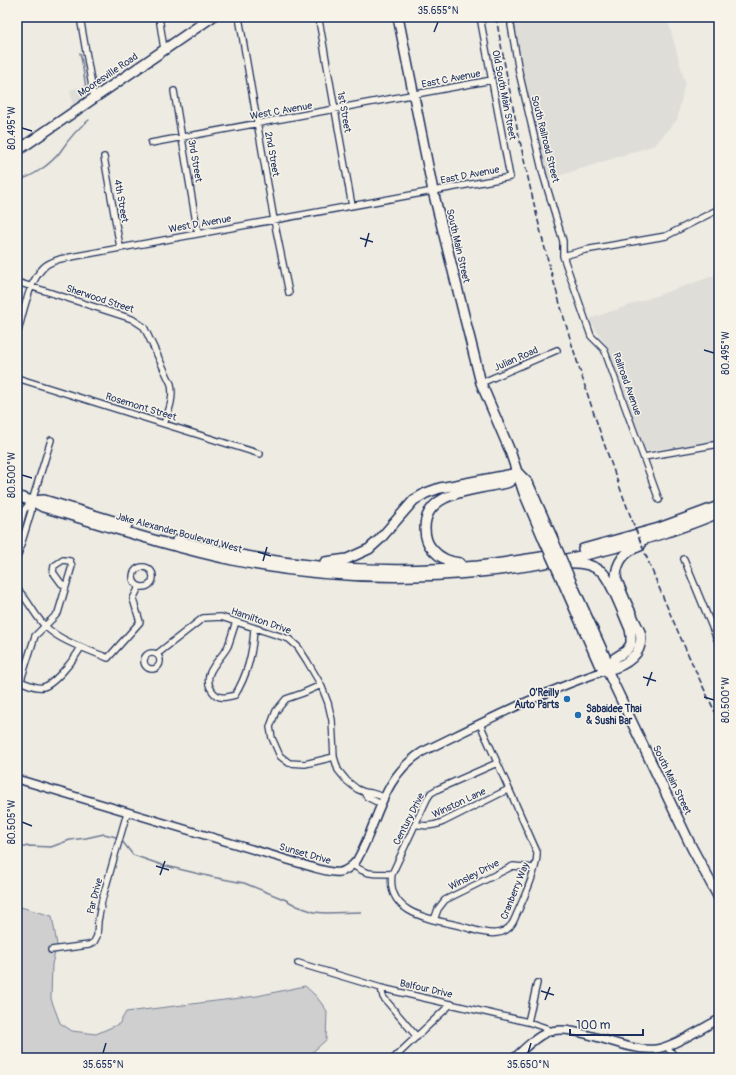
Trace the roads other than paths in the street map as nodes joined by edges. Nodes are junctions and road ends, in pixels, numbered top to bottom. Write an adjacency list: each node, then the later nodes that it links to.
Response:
1 (80, 17): 13 (street)
2 (159, 17): 9 (street)
3 (212, 17): 9 (main road, Mooresville Road)
4 (238, 17): 15 (street, 2nd Street)
5 (398, 17): 12 (main road, South Main Street)
6 (480, 17): 10 (street, Old South Main Street)
7 (320, 18): 14 (street, 1st Street)
8 (511, 25): 27 (street, South Railroad Street)
9 (164, 49): 13 (main road, Mooresville Road)
10 (492, 80): 12 (street, East C Avenue); 20 (street, Old South Main Street)
11 (174, 91): 16 (street, 3rd Street)
12 (413, 96): 14 (street, West C Avenue); 21 (main road, South Main Street)
13 (94, 98): 18 (main road, Mooresville Road)
14 (334, 110): 15 (street, West C Avenue); 22 (street, 1st Street)
15 (258, 124): 16 (street, West C Avenue); 24 (street, 2nd Street)
16 (182, 138): 17 (street, West C Avenue); 25 (street, 3rd Street)
17 (151, 143)
18 (17, 151)
19 (104, 157): 26 (street, 4th Street)
20 (510, 177): 21 (street, East D Avenue)
21 (433, 191): 22 (street, West D Avenue); 34 (main road, South Main Street)
22 (352, 206): 24 (street, West D Avenue)
23 (719, 209): 27 (street)
24 (274, 220): 25 (street, West D Avenue); 30 (street, 2nd Street)
25 (198, 234): 26 (street, West D Avenue)
26 (120, 247): 29 (street, West D Avenue)
27 (563, 256): 39 (street, Railroad Avenue)
28 (17, 282): 29 (street, Sherwood Street)
29 (32, 287): 31 (street, West D Avenue); 35 (street, Sherwood Street)
30 (289, 293)
31 (17, 335)
32 (557, 350): 34 (street, Julian Road)
33 (17, 378): 35 (street, Rosemont Street)
34 (481, 383): 40 (main road, South Main Street)
35 (164, 424): 38 (street, Rosemont Street)
36 (51, 440): 43 (street)
37 (719, 444): 39 (street)
38 (260, 454)
39 (644, 457): 42 (street, Railroad Avenue)
40 (518, 473): 47 (main road); 50 (main road); 60 (main road, South Main Street, bridge)
41 (17, 496): 43 (main road, Jake Alexander Boulevard West)
42 (659, 500)
43 (32, 501): 46 (street); 47 (main road, Jake Alexander Boulevard West); 48 (street); 50 (main road, Jake Alexander Boulevard West)
44 (719, 506): 50 (main road)
45 (715, 515): 50 (main road); 60 (main road)
46 (17, 534)
47 (171, 538): 50 (main road)
48 (17, 558)
49 (684, 559): 57 (street)
50 (516, 564): 60 (main road)
51 (65, 586): 51 (street); 55 (street)
52 (139, 587): 58 (street)
53 (17, 589): 55 (street)
54 (236, 622): 56 (street, Hamilton Drive); 56 (street); 59 (street, Hamilton Drive)
55 (45, 626): 58 (street); 58 (street)
56 (254, 628): 61 (street, Hamilton Drive)
57 (719, 644)
58 (81, 646)
59 (157, 654)
60 (607, 670): 62 (street); 73 (main road, South Main Street)
61 (321, 685): 63 (street, Hamilton Drive); 63 (street)
62 (480, 724): 64 (street, Cranberry Way); 67 (street)
63 (334, 758): 67 (street, Hamilton Drive)
64 (497, 763): 66 (street, Cranberry Way); 69 (street, Century Drive)
65 (17, 779): 68 (street, Sunset Drive)
66 (509, 789): 69 (street, Winston Lane); 71 (street, Cranberry Way)
67 (383, 801): 70 (street)
68 (127, 813): 70 (street, Sunset Drive); 75 (street, Par Drive)
69 (415, 824): 72 (street, Century Drive)
70 (353, 865): 72 (street)
71 (534, 868): 74 (street, Winsley Drive); 74 (street, Cranberry Way)
72 (392, 874): 74 (street, Cranberry Way)
73 (719, 898)
74 (434, 920)
75 (51, 950)
76 (298, 963): 78 (street, Balfour Drive)
77 (537, 983): 81 (street)
78 (381, 988): 79 (street, Balfour Drive); 83 (street)
79 (451, 1004): 81 (street, Balfour Drive); 83 (street)
80 (719, 1019): 84 (street)
81 (528, 1022): 82 (street, Balfour Drive)
82 (550, 1032): 84 (street); 86 (street)
83 (416, 1037): 85 (street)
84 (667, 1047): 87 (street)
85 (394, 1058)
86 (514, 1058)
87 (676, 1058)

